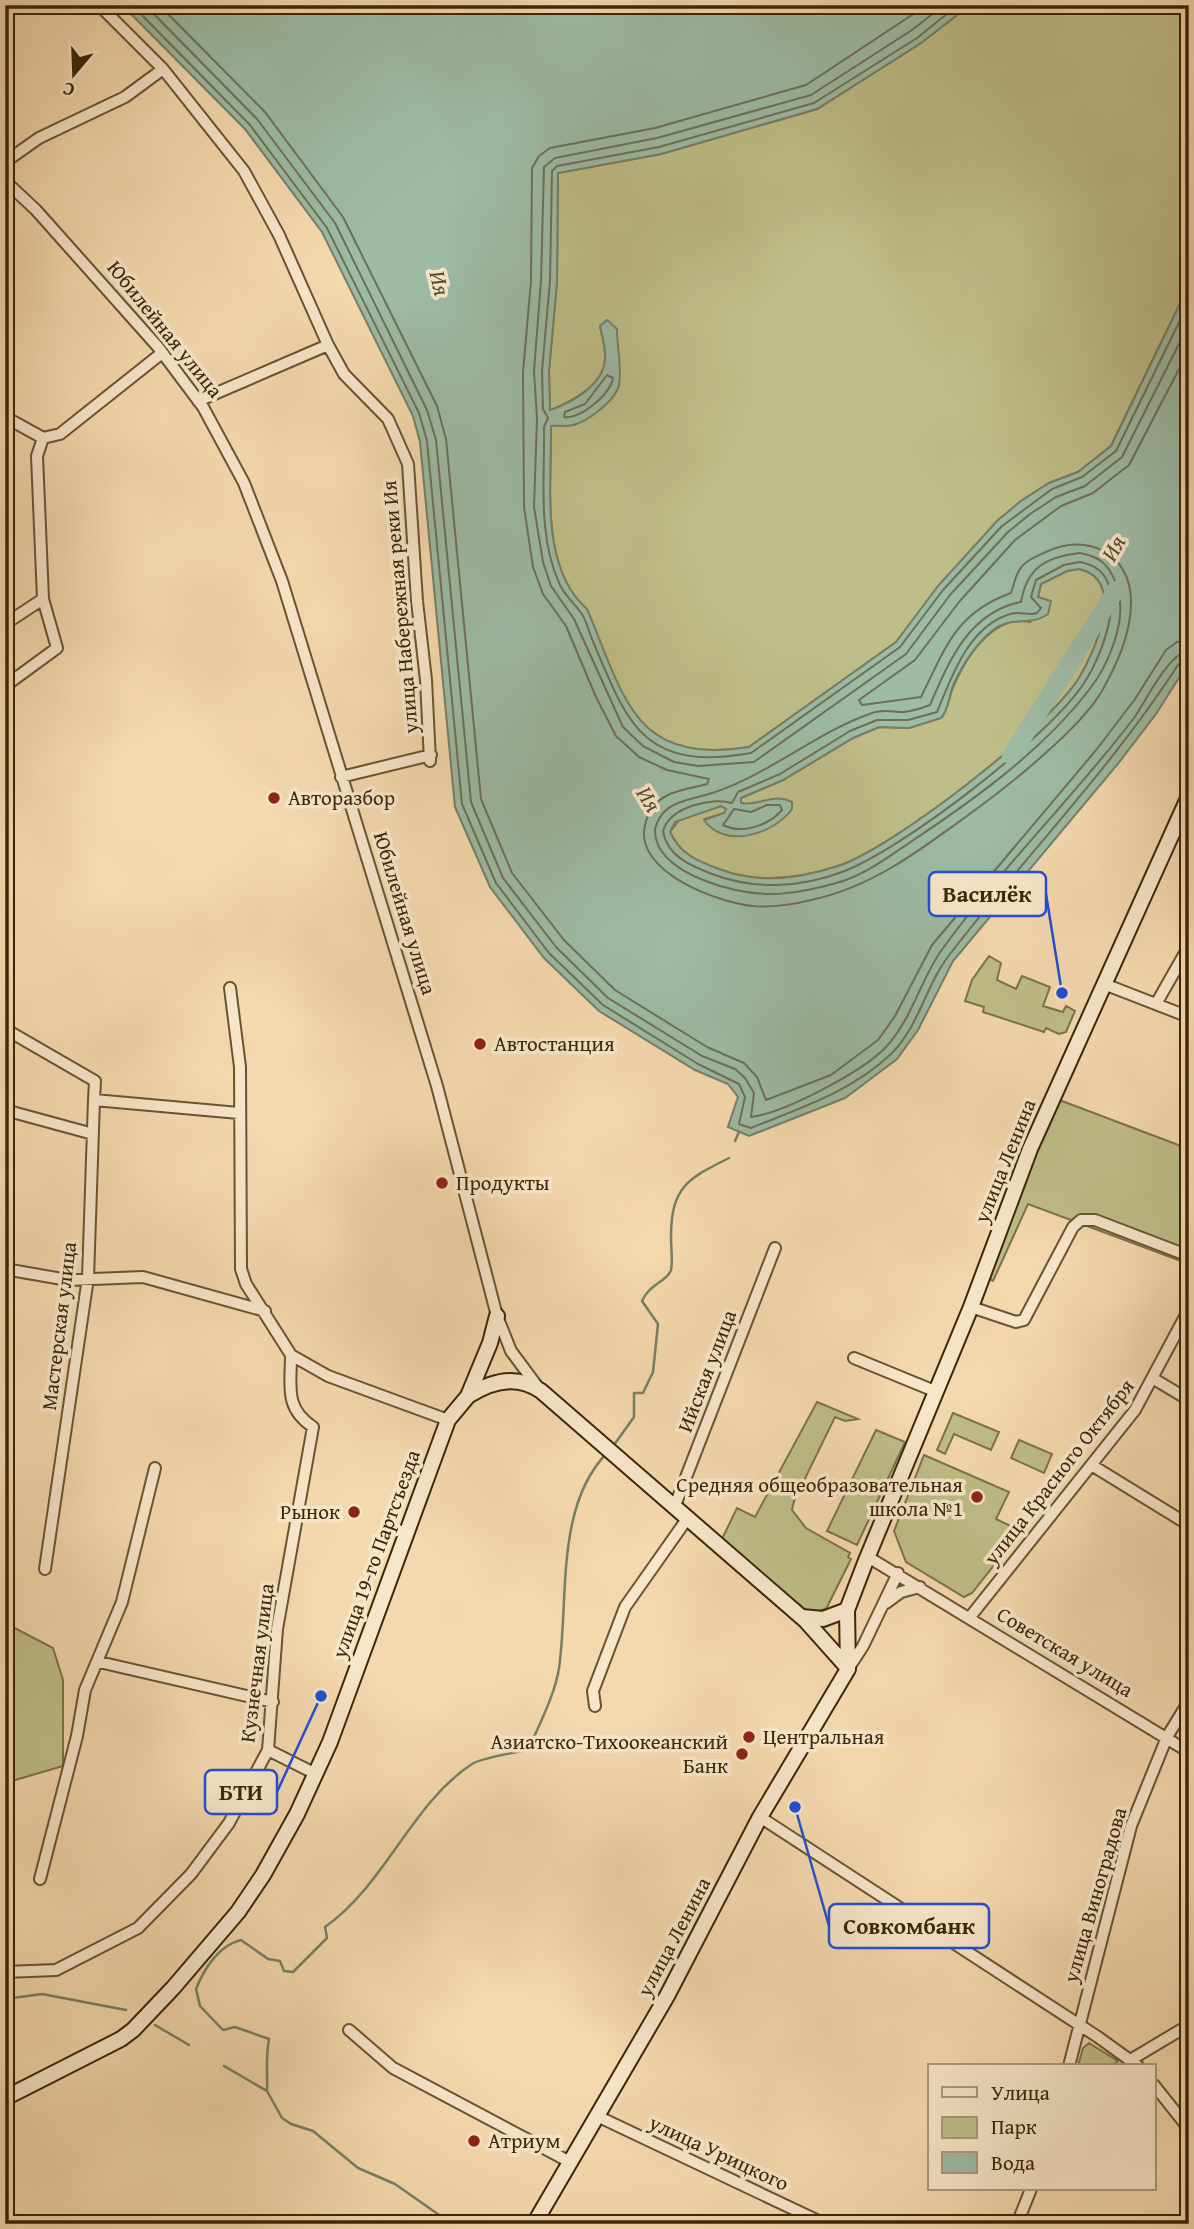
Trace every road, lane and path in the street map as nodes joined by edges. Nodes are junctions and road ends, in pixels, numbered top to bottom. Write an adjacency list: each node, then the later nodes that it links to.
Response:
1 (99, 5): 2 (street, улица Набережная реки Ия)
2 (163, 69): 3 (street); 5 (street, улица Набережная реки Ия)
3 (5, 162)
4 (5, 181): 6 (street, Юбилейная улица)
5 (328, 345): 7 (street); 13 (street, улица Набережная реки Ия)
6 (162, 353): 7 (street, Юбилейная улица); 9 (street)
7 (198, 401): 13 (street, Юбилейная улица)
8 (5, 417): 9 (street)
9 (43, 438): 10 (street)
10 (43, 599): 11 (street); 12 (street)
11 (5, 624)
12 (5, 686)
13 (341, 777): 32 (street, Юбилейная улица)
14 (1189, 796): 16 (main road, улица Ленина)
15 (1189, 946): 18 (street)
16 (1104, 984): 18 (street); 29 (main road, улица Ленина)
17 (230, 988): 23 (street)
18 (1156, 1004): 19 (street)
19 (1189, 1017)
20 (5, 1029): 21 (street)
21 (94, 1100): 23 (street); 24 (street, Мастерская улица)
22 (5, 1110): 24 (street)
23 (239, 1113): 31 (street)
24 (93, 1134): 28 (street, Мастерская улица)
25 (775, 1248): 43 (street, Ийская улица)
26 (1189, 1256): 29 (street)
27 (5, 1269): 28 (street)
28 (88, 1278): 31 (street); 47 (street, Мастерская улица)
29 (971, 1307): 37 (main road, улица Ленина)
30 (1189, 1309): 35 (street, улица Красного Октября)
31 (265, 1311): 33 (street)
32 (497, 1316): 36 (street, Юбилейная улица); 38 (main road, улица 19-го Партсъезда)
33 (291, 1355): 40 (street); 59 (street, Кузнечная улица)
34 (854, 1357): 37 (street)
35 (1154, 1379): 39 (street); 41 (street, улица Красного Октября)
36 (541, 1391): 38 (main road); 43 (main road, Юбилейная улица)
37 (937, 1392): 46 (main road, улица Ленина)
38 (468, 1396): 40 (main road, улица 19-го Партсъезда)
39 (1189, 1400)
40 (447, 1420): 64 (main road, улица 19-го Партсъезда)
41 (1093, 1466): 45 (street); 53 (street, улица Красного Октября)
42 (155, 1468): 56 (street)
43 (674, 1508): 44 (main road, Юбилейная улица)
44 (687, 1519): 52 (main road, Юбилейная улица); 60 (street)
45 (1189, 1525)
46 (871, 1552): 48 (street, Советская улица); 51 (main road, улица Ленина)
47 (45, 1569)
48 (898, 1573): 49 (street, Советская улица); 50 (street)
49 (920, 1587): 50 (street); 53 (street, Советская улица)
50 (884, 1605): 55 (street)
51 (847, 1610): 52 (main road); 54 (main road, улица Ленина)
52 (802, 1617): 57 (main road, Юбилейная улица)
53 (970, 1617): 61 (street, Советская улица)
54 (845, 1627): 55 (street); 57 (main road, улица Ленина)
55 (868, 1637): 57 (street)
56 (99, 1662): 59 (street); 66 (street)
57 (848, 1669): 65 (main road, улица Ленина)
58 (1189, 1701): 61 (street, улица Виноградова)
59 (273, 1702): 62 (street, Кузнечная улица)
60 (594, 1706)
61 (1167, 1737): 63 (street, Советская улица); 68 (street, улица Виноградова)
62 (268, 1750): 64 (street); 67 (street, Кузнечная улица)
63 (1189, 1752)
64 (316, 1774): 74 (main road, улица 19-го Партсъезда)
65 (760, 1818): 68 (street); 75 (main road, улица Ленина)
66 (40, 1880)
67 (5, 1972)
68 (1079, 2025): 71 (street); 72 (street, улица Виноградова)
69 (1189, 2025): 71 (street)
70 (349, 2029): 77 (street)
71 (1135, 2063)
72 (1069, 2064)
73 (1156, 2088): 76 (street)
74 (5, 2098)
75 (597, 2116): 77 (main road, улица Ленина); 80 (street, улица Урицкого)
76 (1189, 2130)
77 (570, 2162): 79 (main road, улица Ленина)
78 (1031, 2190): 81 (street)
79 (534, 2224)
80 (825, 2224)
81 (1017, 2224)

